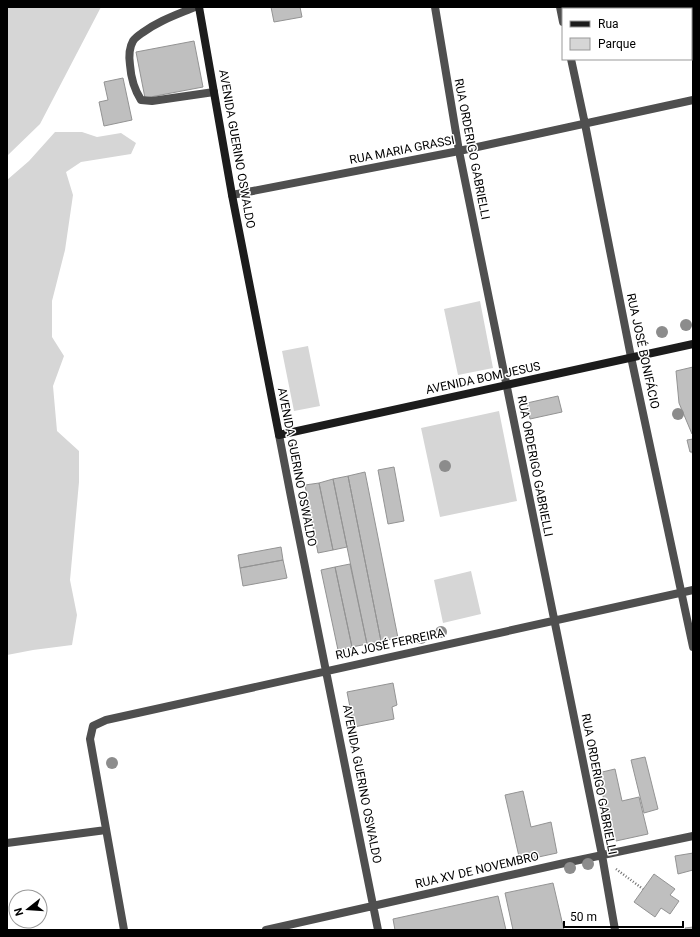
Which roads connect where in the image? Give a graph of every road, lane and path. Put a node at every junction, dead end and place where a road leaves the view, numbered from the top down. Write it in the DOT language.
graph roads {
  1 [pos="194,7"];
  2 [pos="199,7"];
  3 [pos="434,7"];
  4 [pos="560,7"];
  5 [pos="562,17"];
  6 [pos="571,60"];
  7 [pos="214,92"];
  8 [pos="693,100"];
  9 [pos="585,124"];
  10 [pos="459,151"];
  11 [pos="232,195"];
  12 [pos="693,344"];
  13 [pos="631,358"];
  14 [pos="506,386"];
  15 [pos="279,435"];
  16 [pos="693,590"];
  17 [pos="682,592"];
  18 [pos="554,620"];
  19 [pos="693,648"];
  20 [pos="326,670"];
  21 [pos="106,830"];
  22 [pos="693,836"];
  23 [pos="7,844"];
  24 [pos="602,855"];
  25 [pos="616,869"];
  26 [pos="643,889"];
  27 [pos="374,906"];
  28 [pos="124,930"];
  29 [pos="266,930"];
  30 [pos="378,930"];
  31 [pos="616,930"];
  1 -- 7 [label="street"];
  2 -- 7 [label="street, AVENIDA GUERINO OSWALDO"];
  3 -- 10 [label="street, RUA ORDERIGO GABRIELLI"];
  4 -- 5 [label="street"];
  6 -- 9 [label="street, RUA JOSÉ BONIFÁCIO"];
  7 -- 11 [label="street, AVENIDA GUERINO OSWALDO"];
  8 -- 9 [label="street, RUA MARIA GRASSI"];
  9 -- 10 [label="street, RUA MARIA GRASSI"];
  9 -- 13 [label="street, RUA JOSÉ BONIFÁCIO"];
  10 -- 11 [label="street, RUA MARIA GRASSI"];
  10 -- 14 [label="street, RUA ORDERIGO GABRIELLI"];
  11 -- 15 [label="street, AVENIDA GUERINO OSWALDO"];
  12 -- 13 [label="street, AVENIDA BOM JESUS"];
  13 -- 14 [label="street, AVENIDA BOM JESUS"];
  13 -- 17 [label="street, RUA JOSÉ BONIFÁCIO"];
  14 -- 15 [label="street, AVENIDA BOM JESUS"];
  14 -- 18 [label="street, RUA ORDERIGO GABRIELLI"];
  15 -- 20 [label="street, AVENIDA GUERINO OSWALDO"];
  16 -- 17 [label="street, RUA JOSÉ FERREIRA"];
  17 -- 18 [label="street, RUA JOSÉ FERREIRA"];
  17 -- 19 [label="street, RUA JOSÉ BONIFÁCIO"];
  18 -- 20 [label="street, RUA JOSÉ FERREIRA"];
  18 -- 24 [label="street, RUA ORDERIGO GABRIELLI"];
  20 -- 21 [label="street, RUA JOSÉ FERREIRA"];
  20 -- 27 [label="street, AVENIDA GUERINO OSWALDO"];
  21 -- 23 [label="street"];
  21 -- 28 [label="street"];
  22 -- 24 [label="street, RUA XV DE NOVEMBRO"];
  24 -- 27 [label="street, RUA XV DE NOVEMBRO"];
  24 -- 31 [label="street, RUA ORDERIGO GABRIELLI"];
  25 -- 26 [label="path"];
  27 -- 29 [label="street, RUA XV DE NOVEMBRO"];
  27 -- 30 [label="street, AVENIDA GUERINO OSWALDO"];
}
